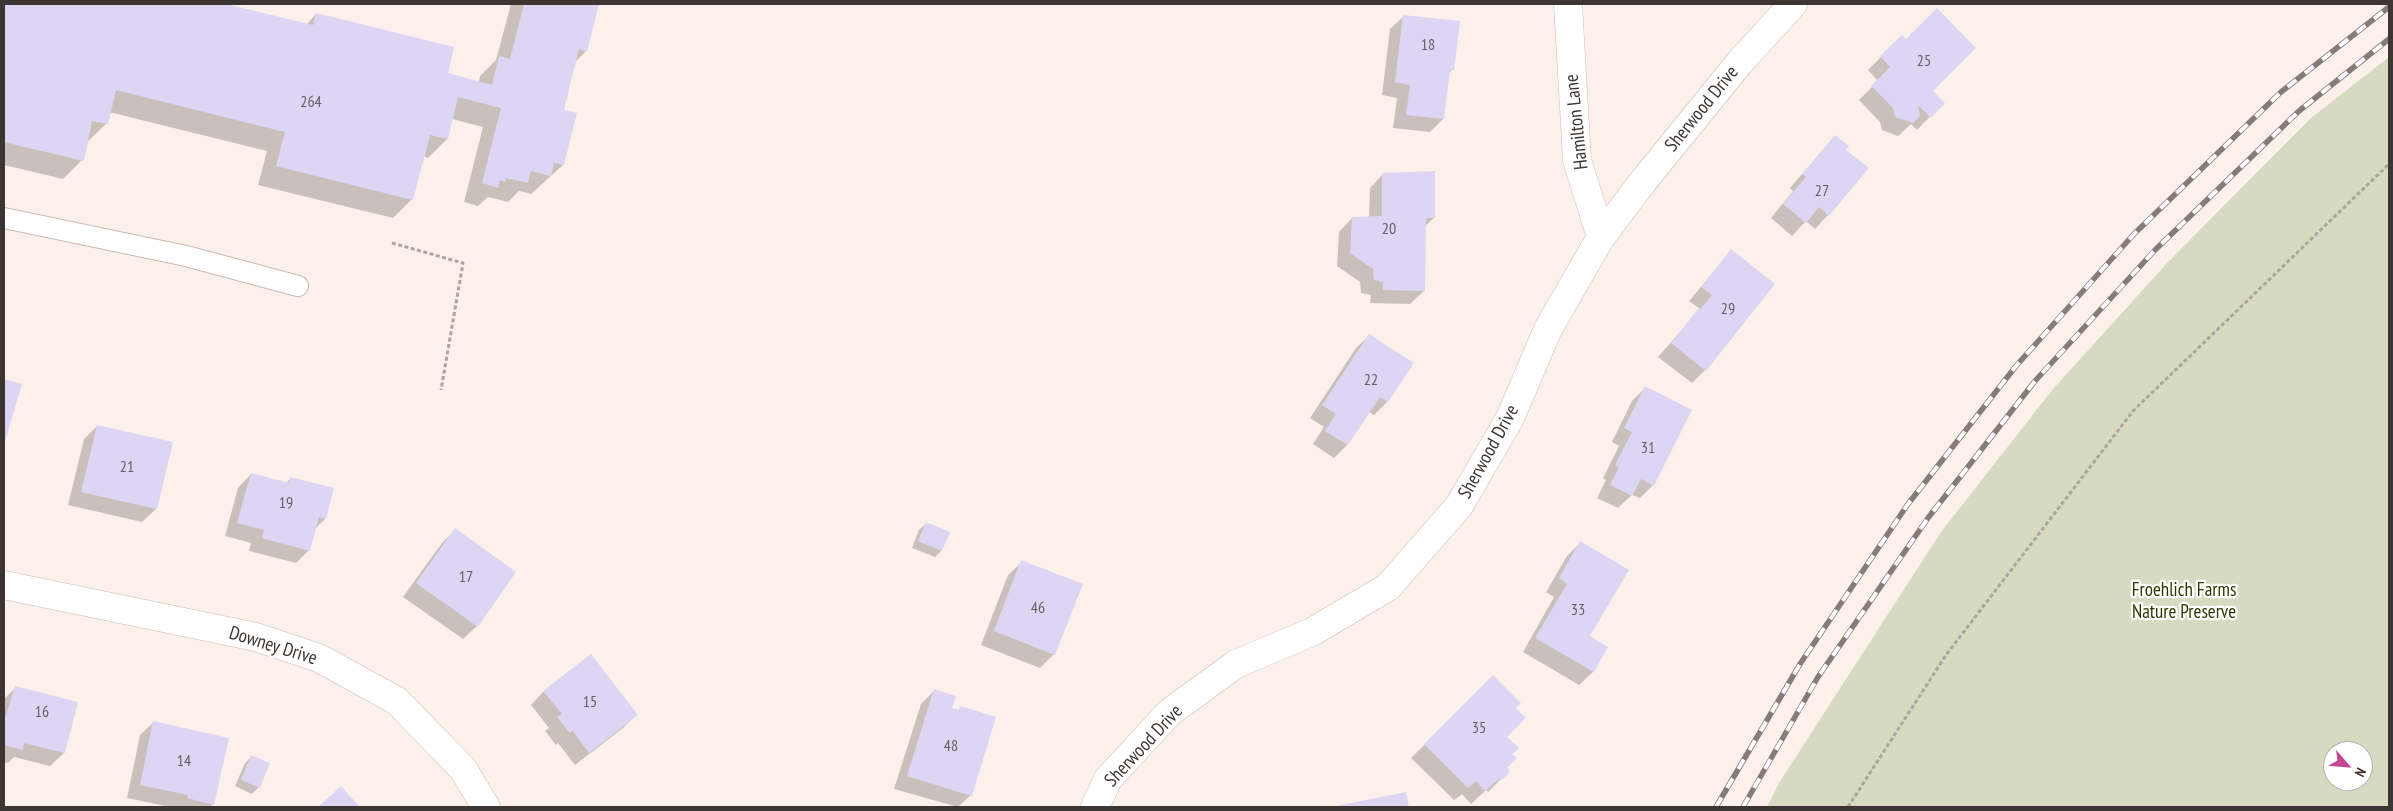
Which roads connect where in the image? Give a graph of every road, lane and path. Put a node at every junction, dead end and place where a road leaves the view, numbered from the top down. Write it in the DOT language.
graph roads {
  1 [pos="1568,4"];
  2 [pos="1793,4"];
  3 [pos="2389,164"];
  4 [pos="4,218"];
  5 [pos="1601,237"];
  6 [pos="392,243"];
  7 [pos="298,286"];
  8 [pos="440,390"];
  9 [pos="4,585"];
  10 [pos="486,807"];
  11 [pos="1094,807"];
  12 [pos="1848,807"];
  1 -- 5 [label="street, Hamilton Lane"];
  2 -- 5 [label="street, Sherwood Drive"];
  3 -- 12 [label="path"];
  4 -- 7 [label="lane"];
  5 -- 11 [label="street, Sherwood Drive"];
  6 -- 8 [label="path"];
  9 -- 10 [label="street, Downey Drive"];
}
